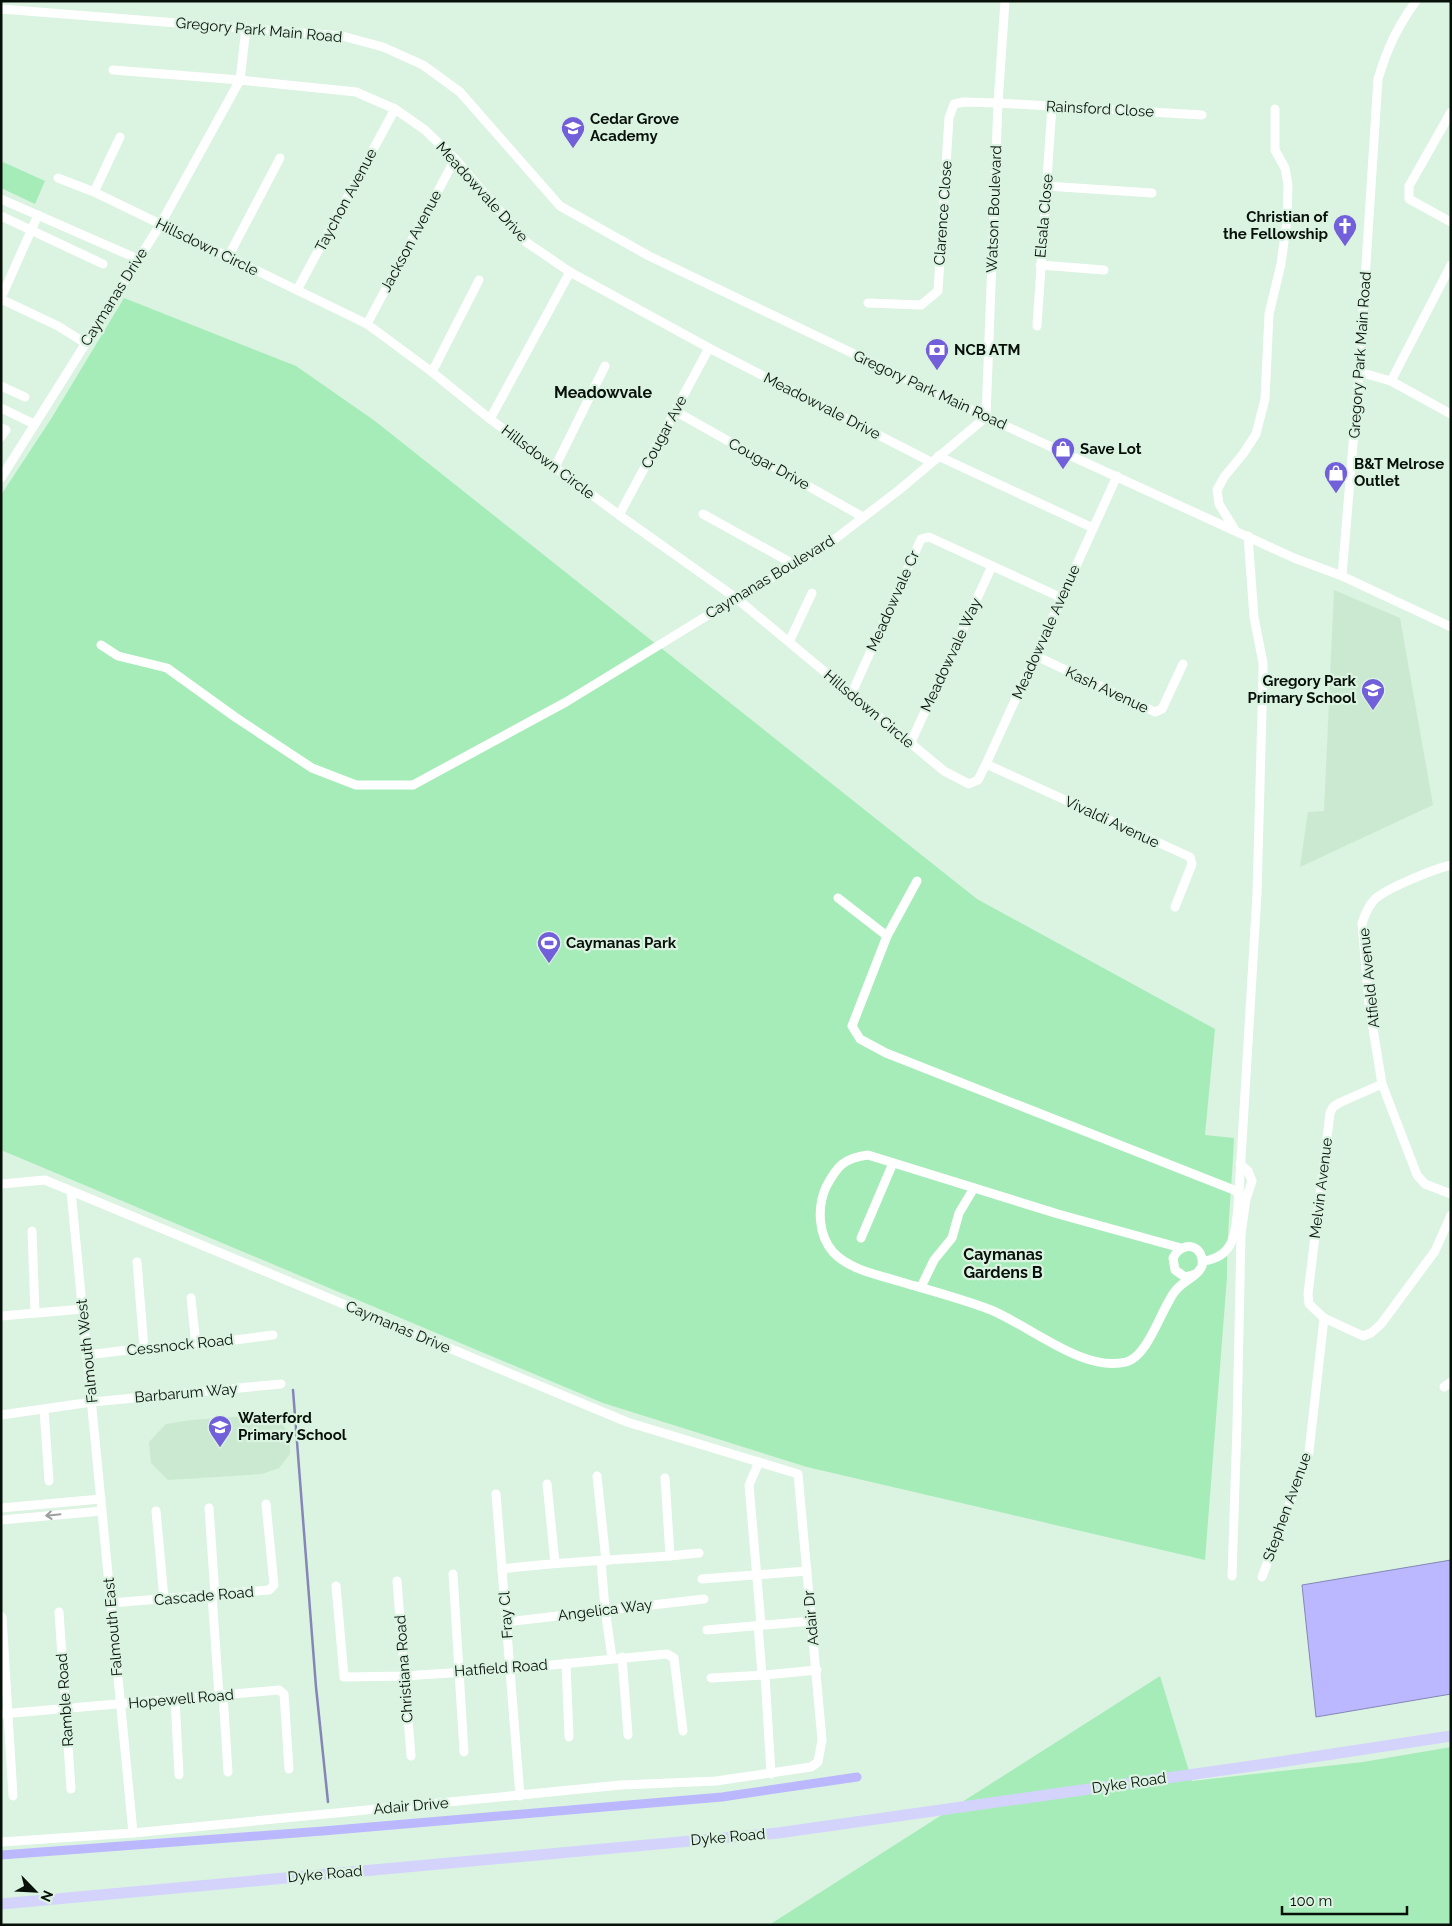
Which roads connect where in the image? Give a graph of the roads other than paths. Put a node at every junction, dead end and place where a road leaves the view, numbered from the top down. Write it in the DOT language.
graph roads {
  1 [pos="1005,1"];
  2 [pos="1416,1"];
  3 [pos="1,9"];
  4 [pos="246,28"];
  5 [pos="113,70"];
  6 [pos="240,80"];
  7 [pos="998,103"];
  8 [pos="1052,106"];
  9 [pos="1276,108"];
  10 [pos="394,109"];
  11 [pos="1202,115"];
  12 [pos="1450,116"];
  13 [pos="120,137"];
  14 [pos="280,158"];
  15 [pos="456,159"];
  16 [pos="58,178"];
  17 [pos="1046,186"];
  18 [pos="94,192"];
  19 [pos="1152,193"];
  20 [pos="1,199"];
  21 [pos="38,215"];
  22 [pos="1,216"];
  23 [pos="1451,222"];
  24 [pos="160,224"];
  25 [pos="32,231"];
  26 [pos="228,258"];
  27 [pos="138,259"];
  28 [pos="103,264"];
  29 [pos="1040,265"];
  30 [pos="1451,265"];
  31 [pos="1104,270"];
  32 [pos="570,272"];
  33 [pos="479,280"];
  34 [pos="297,290"];
  35 [pos="1,299"];
  36 [pos="868,303"];
  37 [pos="367,324"];
  38 [pos="1037,326"];
  39 [pos="85,343"];
  40 [pos="709,348"];
  41 [pos="605,366"];
  42 [pos="432,372"];
  43 [pos="1359,372"];
  44 [pos="1391,381"];
  45 [pos="1,386"];
  46 [pos="25,397"];
  47 [pos="1,408"];
  48 [pos="675,412"];
  49 [pos="1451,414"];
  50 [pos="986,417"];
  51 [pos="490,419"];
  52 [pos="34,424"];
  53 [pos="935,459"];
  54 [pos="555,467"];
  55 [pos="1117,476"];
  56 [pos="1,478"];
  57 [pos="703,514"];
  58 [pos="619,515"];
  59 [pos="863,516"];
  60 [pos="1093,528"];
  61 [pos="1236,530"];
  62 [pos="1248,536"];
  63 [pos="795,565"];
  64 [pos="992,566"];
  65 [pos="1342,576"];
  66 [pos="812,593"];
  67 [pos="736,598"];
  68 [pos="1062,598"];
  69 [pos="1451,628"];
  70 [pos="789,642"];
  71 [pos="101,645"];
  72 [pos="1036,656"];
  73 [pos="1183,664"];
  74 [pos="851,695"];
  75 [pos="910,744"];
  76 [pos="986,764"];
  77 [pos="969,784"];
  78 [pos="1451,865"];
  79 [pos="917,881"];
  80 [pos="838,898"];
  81 [pos="1175,907"];
  82 [pos="886,936"];
  83 [pos="1382,1084"];
  84 [pos="893,1163"];
  85 [pos="1240,1164"];
  86 [pos="1,1184"];
  87 [pos="974,1188"];
  88 [pos="71,1191"];
  89 [pos="1239,1192"];
  90 [pos="1451,1194"];
  91 [pos="1451,1215"];
  92 [pos="32,1231"];
  93 [pos="861,1238"];
  94 [pos="1181,1248"];
  95 [pos="1203,1261"];
  96 [pos="137,1262"];
  97 [pos="1196,1274"];
  98 [pos="921,1288"];
  99 [pos="191,1298"];
  100 [pos="82,1309"];
  101 [pos="36,1313"];
  102 [pos="1,1316"];
  103 [pos="1324,1318"];
  104 [pos="273,1334"];
  105 [pos="196,1345"];
  106 [pos="144,1348"];
  107 [pos="87,1355"];
  108 [pos="281,1384"];
  109 [pos="92,1402"];
  110 [pos="44,1410"];
  111 [pos="1,1415"];
  112 [pos="759,1462"];
  113 [pos="798,1474"];
  114 [pos="597,1476"];
  115 [pos="665,1478"];
  116 [pos="49,1481"];
  117 [pos="547,1484"];
  118 [pos="496,1494"];
  119 [pos="101,1499"];
  120 [pos="266,1504"];
  121 [pos="1,1508"];
  122 [pos="209,1508"];
  123 [pos="102,1511"];
  124 [pos="156,1511"];
  125 [pos="1,1520"];
  126 [pos="699,1553"];
  127 [pos="670,1556"];
  128 [pos="604,1561"];
  129 [pos="555,1563"];
  130 [pos="502,1569"];
  131 [pos="807,1571"];
  132 [pos="453,1574"];
  133 [pos="756,1575"];
  134 [pos="1232,1576"];
  135 [pos="1262,1577"];
  136 [pos="702,1579"];
  137 [pos="397,1581"];
  138 [pos="336,1586"];
  139 [pos="213,1595"];
  140 [pos="164,1599"];
  141 [pos="704,1599"];
  142 [pos="111,1603"];
  143 [pos="605,1609"];
  144 [pos="59,1612"];
  145 [pos="2,1617"];
  146 [pos="811,1621"];
  147 [pos="506,1622"];
  148 [pos="759,1625"];
  149 [pos="707,1630"];
  150 [pos="612,1658"];
  151 [pos="622,1658"];
  152 [pos="566,1663"];
  153 [pos="510,1669"];
  154 [pos="816,1670"];
  155 [pos="459,1671"];
  156 [pos="764,1675"];
  157 [pos="404,1676"];
  158 [pos="710,1678"];
  159 [pos="221,1695"];
  160 [pos="175,1699"];
  161 [pos="120,1705"];
  162 [pos="65,1708"];
  163 [pos="5,1713"];
  164 [pos="683,1731"];
  165 [pos="628,1735"];
  166 [pos="1451,1736"];
  167 [pos="570,1737"];
  168 [pos="464,1752"];
  169 [pos="411,1756"];
  170 [pos="818,1762"];
  171 [pos="289,1769"];
  172 [pos="228,1772"];
  173 [pos="771,1774"];
  174 [pos="179,1775"];
  175 [pos="72,1789"];
  176 [pos="13,1796"];
  177 [pos="520,1796"];
  178 [pos="132,1833"];
  179 [pos="1,1842"];
  180 [pos="1,1904"];
  1 -- 7 [label="street, Watson Boulevard"];
  2 -- 43 [label="street, Gregory Park Main Road"];
  3 -- 4 [label="street, Gregory Park Main Road"];
  4 -- 6 [label="street, Caymanas Drive"];
  4 -- 50 [label="street, Gregory Park Main Road"];
  5 -- 6 [label="street, Meadowvale Drive"];
  6 -- 10 [label="street, Meadowvale Drive"];
  6 -- 24 [label="street, Caymanas Drive"];
  7 -- 8 [label="street, Rainsford Close"];
  7 -- 36 [label="street, Clarence Close"];
  7 -- 50 [label="street, Watson Boulevard"];
  8 -- 11 [label="street, Rainsford Close"];
  8 -- 17 [label="street, Elsala Close"];
  9 -- 61 [label="street"];
  10 -- 15 [label="street, Meadowvale Drive"];
  10 -- 34 [label="street, Taychon Avenue"];
  12 -- 23 [label="street"];
  13 -- 18 [label="street"];
  14 -- 26 [label="street"];
  15 -- 32 [label="street, Meadowvale Drive"];
  15 -- 37 [label="street, Jackson Avenue"];
  16 -- 18 [label="street, Hillsdown Circle"];
  17 -- 19 [label="street"];
  17 -- 29 [label="street, Elsala Close"];
  18 -- 24 [label="street, Hillsdown Circle"];
  20 -- 21 [label="street"];
  21 -- 25 [label="street"];
  21 -- 27 [label="street"];
  22 -- 25 [label="street"];
  24 -- 26 [label="street, Hillsdown Circle"];
  24 -- 27 [label="street, Caymanas Drive"];
  25 -- 28 [label="street"];
  25 -- 35 [label="street"];
  26 -- 34 [label="street, Hillsdown Circle"];
  27 -- 39 [label="street, Caymanas Drive"];
  29 -- 31 [label="street"];
  29 -- 38 [label="street, Elsala Close"];
  30 -- 44 [label="street"];
  32 -- 40 [label="street, Meadowvale Drive"];
  32 -- 51 [label="street"];
  33 -- 42 [label="street"];
  34 -- 37 [label="street, Hillsdown Circle"];
  35 -- 39 [label="street"];
  37 -- 42 [label="street, Hillsdown Circle"];
  39 -- 52 [label="street, Caymanas Drive"];
  40 -- 48 [label="street, Cougar Ave"];
  40 -- 53 [label="street, Meadowvale Drive"];
  41 -- 54 [label="street"];
  42 -- 51 [label="street, Hillsdown Circle"];
  43 -- 44 [label="street"];
  43 -- 65 [label="street, Gregory Park Main Road"];
  44 -- 49 [label="street"];
  45 -- 46 [label="street"];
  47 -- 52 [label="street"];
  48 -- 58 [label="street, Cougar Ave"];
  48 -- 59 [label="street, Cougar Drive"];
  50 -- 53 [label="street, Caymanas Boulevard"];
  50 -- 55 [label="street, Gregory Park Main Road"];
  51 -- 54 [label="street, Hillsdown Circle"];
  52 -- 56 [label="street, Caymanas Drive"];
  53 -- 59 [label="street, Caymanas Boulevard"];
  53 -- 60 [label="street, Meadowvale Drive"];
  54 -- 58 [label="street, Hillsdown Circle"];
  55 -- 60 [label="street, Meadowvale Avenue"];
  55 -- 61 [label="street, Gregory Park Main Road"];
  57 -- 63 [label="street"];
  58 -- 67 [label="street, Hillsdown Circle"];
  59 -- 63 [label="street, Caymanas Boulevard"];
  60 -- 68 [label="street, Meadowvale Avenue"];
  61 -- 62 [label="street, Gregory Park Main Road"];
  62 -- 65 [label="street, Gregory Park Main Road"];
  62 -- 85 [label="street"];
  63 -- 67 [label="street, Caymanas Boulevard"];
  64 -- 68 [label="street, Meadowvale Cr"];
  64 -- 74 [label="street, Meadowvale Cr"];
  64 -- 75 [label="street, Meadowvale Way"];
  65 -- 69 [label="street"];
  66 -- 70 [label="street"];
  67 -- 70 [label="street, Hillsdown Circle"];
  67 -- 71 [label="street, Caymanas Boulevard"];
  68 -- 72 [label="street, Meadowvale Avenue"];
  70 -- 74 [label="street, Hillsdown Circle"];
  72 -- 73 [label="street, Kash Avenue"];
  72 -- 76 [label="street, Meadowvale Avenue"];
  74 -- 75 [label="street, Hillsdown Circle"];
  75 -- 77 [label="street, Hillsdown Circle"];
  76 -- 77 [label="street, Meadowvale Avenue"];
  76 -- 81 [label="street, Vivaldi Avenue"];
  78 -- 83 [label="street, Atfield Avenue"];
  79 -- 82 [label="street"];
  80 -- 82 [label="street"];
  82 -- 89 [label="street"];
  83 -- 90 [label="street, Atfield Avenue"];
  83 -- 103 [label="street, Melvin Avenue"];
  84 -- 87 [label="street"];
  84 -- 93 [label="street"];
  84 -- 98 [label="street"];
  85 -- 89 [label="street"];
  85 -- 134 [label="street"];
  86 -- 88 [label="street, Caymanas Drive"];
  87 -- 94 [label="street"];
  87 -- 98 [label="street"];
  88 -- 100 [label="street, Falmouth West"];
  88 -- 112 [label="street, Caymanas Drive"];
  89 -- 95 [label="street"];
  91 -- 103 [label="street"];
  92 -- 101 [label="street"];
  94 -- 95 [label="street"];
  94 -- 97 [label="street"];
  95 -- 97 [label="street"];
  96 -- 106 [label="street"];
  97 -- 98 [label="street"];
  99 -- 105 [label="street"];
  100 -- 101 [label="street"];
  100 -- 107 [label="street, Falmouth West"];
  101 -- 102 [label="street"];
  103 -- 135 [label="street, Stephen Avenue"];
  104 -- 105 [label="street, Cessnock Road"];
  105 -- 106 [label="street, Cessnock Road"];
  106 -- 107 [label="street, Cessnock Road"];
  107 -- 109 [label="street, Falmouth West"];
  108 -- 109 [label="street, Barbarum Way"];
  109 -- 110 [label="street, Barbarum Way"];
  109 -- 119 [label="street, Falmouth West"];
  110 -- 111 [label="street, Barbarum Way"];
  110 -- 116 [label="street"];
  112 -- 113 [label="street, Caymanas Drive"];
  112 -- 133 [label="street"];
  113 -- 131 [label="street, Adair Dr"];
  114 -- 128 [label="street"];
  115 -- 127 [label="street"];
  117 -- 129 [label="street"];
  118 -- 130 [label="street, Fray Cl"];
  119 -- 121 [label="street"];
  119 -- 123 [label="street, Falmouth West"];
  120 -- 139 [label="street, Cascade Road"];
  122 -- 139 [label="street"];
  123 -- 125 [label="street, one-way"];
  123 -- 142 [label="street, Falmouth East"];
  124 -- 140 [label="street"];
  126 -- 127 [label="street"];
  127 -- 128 [label="street"];
  128 -- 129 [label="street"];
  128 -- 143 [label="street"];
  129 -- 130 [label="street"];
  130 -- 147 [label="street, Fray Cl"];
  131 -- 133 [label="street"];
  131 -- 146 [label="street, Adair Dr"];
  132 -- 155 [label="street"];
  133 -- 136 [label="street"];
  133 -- 148 [label="street"];
  137 -- 157 [label="street, Christiana Road"];
  138 -- 157 [label="street, Hatfield Road"];
  139 -- 140 [label="street, Cascade Road"];
  139 -- 159 [label="street"];
  140 -- 142 [label="street, Cascade Road"];
  141 -- 143 [label="street, Angelica Way"];
  142 -- 161 [label="street, Falmouth East"];
  143 -- 147 [label="street, Angelica Way"];
  143 -- 150 [label="street"];
  144 -- 162 [label="street, Ramble Road"];
  145 -- 163 [label="street"];
  146 -- 148 [label="street"];
  146 -- 154 [label="street, Adair Dr"];
  147 -- 153 [label="street, Fray Cl"];
  148 -- 149 [label="street"];
  148 -- 156 [label="street"];
  150 -- 151 [label="street, Hatfield Road"];
  150 -- 152 [label="street, Hatfield Road"];
  151 -- 164 [label="street, Hatfield Road"];
  151 -- 165 [label="street"];
  152 -- 153 [label="street, Hatfield Road"];
  152 -- 167 [label="street"];
  153 -- 155 [label="street, Hatfield Road"];
  153 -- 177 [label="street, Fray Cl"];
  154 -- 156 [label="street"];
  154 -- 170 [label="street, Adair Dr"];
  155 -- 157 [label="street, Hatfield Road"];
  155 -- 168 [label="street"];
  156 -- 158 [label="street"];
  156 -- 173 [label="street"];
  157 -- 169 [label="street, Christiana Road"];
  159 -- 160 [label="street, Hopewell Road"];
  159 -- 171 [label="street, Hopewell Road"];
  159 -- 172 [label="street"];
  160 -- 161 [label="street, Hopewell Road"];
  160 -- 174 [label="street"];
  161 -- 162 [label="street, Hopewell Road"];
  161 -- 178 [label="street, Falmouth East"];
  162 -- 163 [label="street, Hopewell Road"];
  162 -- 175 [label="street, Ramble Road"];
  163 -- 176 [label="street"];
  166 -- 180 [label="main road, Dyke Road"];
  170 -- 173 [label="street, Adair Drive"];
  173 -- 177 [label="street, Adair Drive"];
  177 -- 178 [label="street, Adair Drive"];
  178 -- 179 [label="street, Adair Drive"];
}
